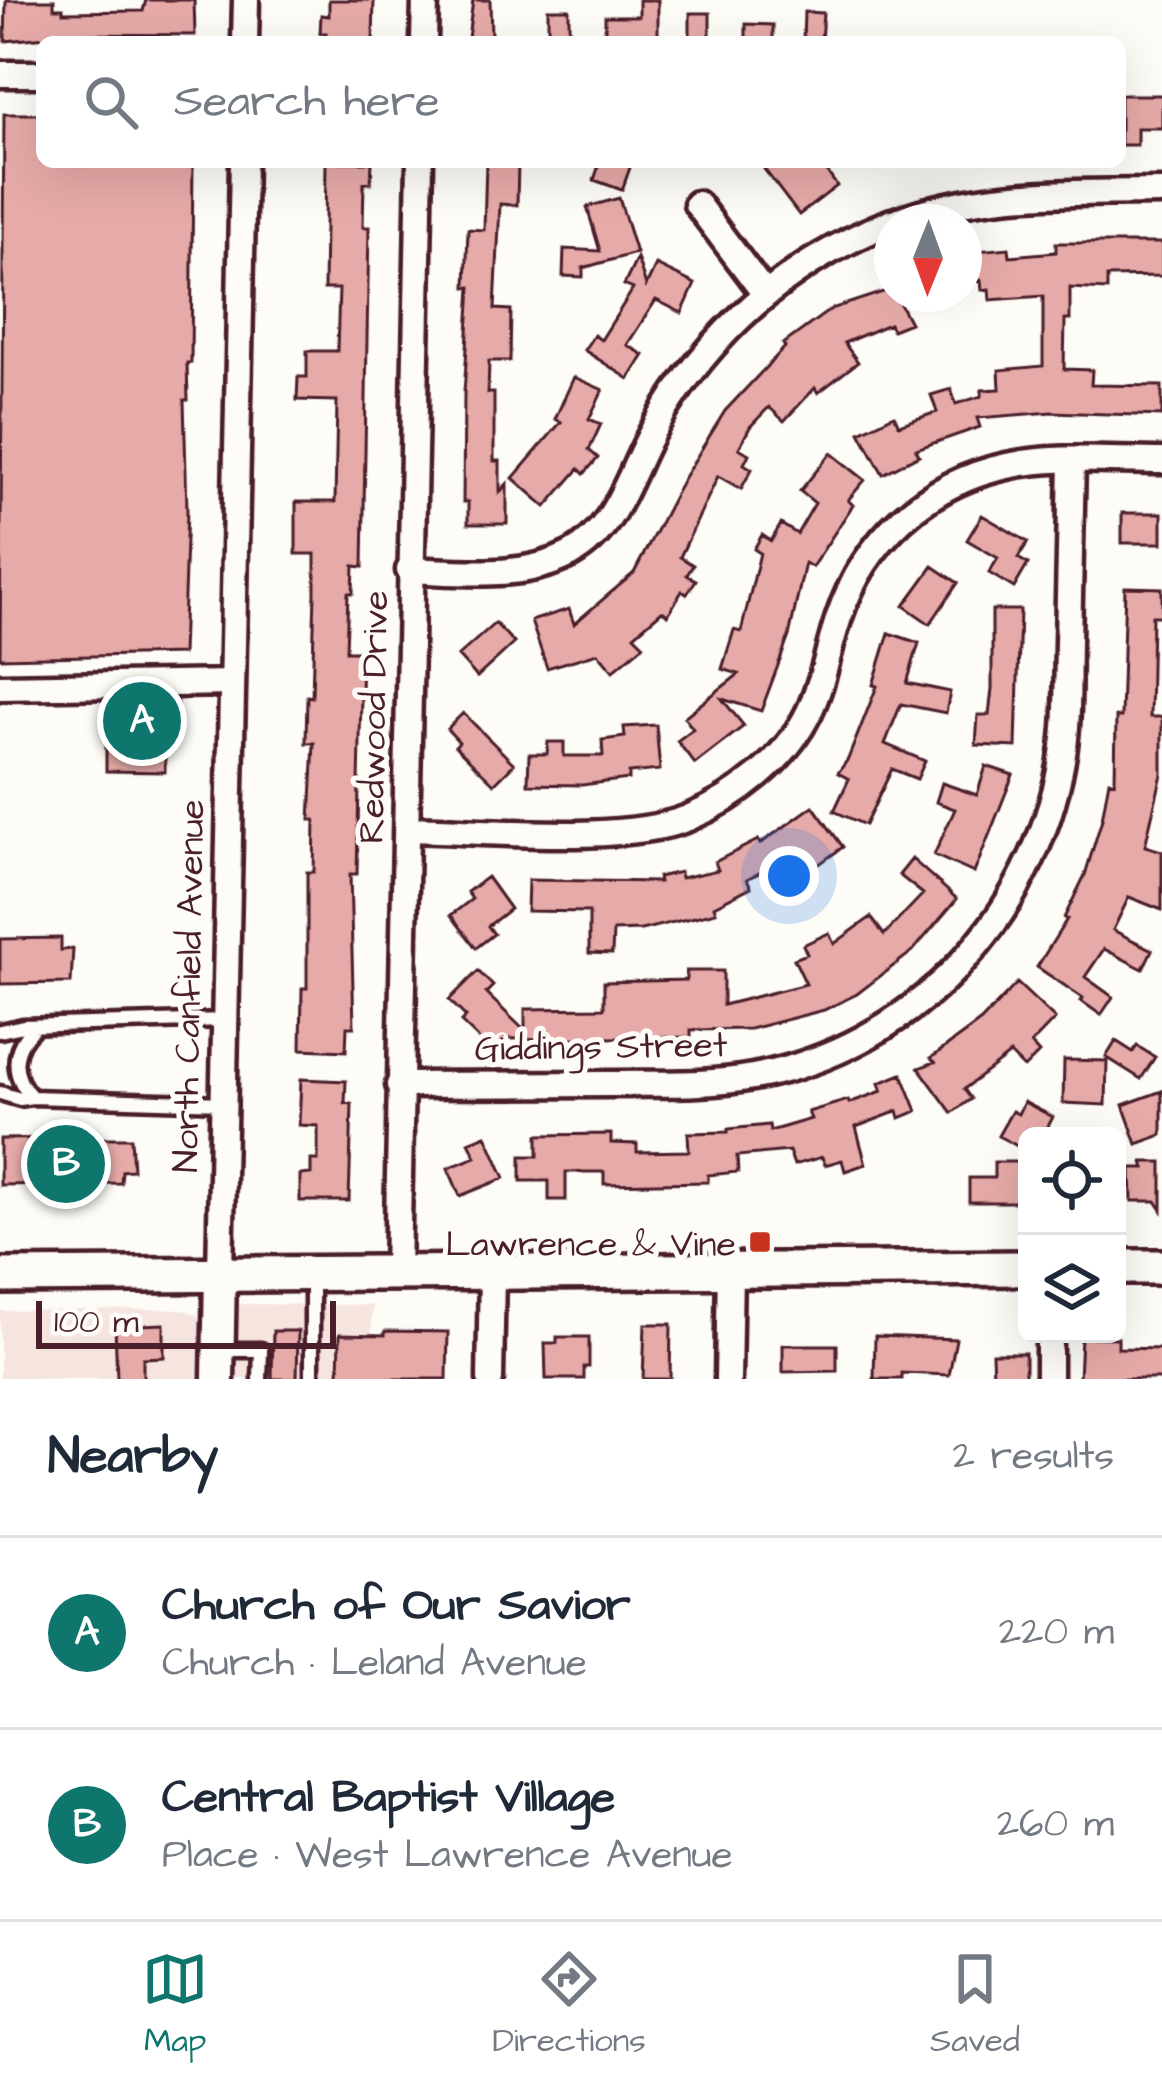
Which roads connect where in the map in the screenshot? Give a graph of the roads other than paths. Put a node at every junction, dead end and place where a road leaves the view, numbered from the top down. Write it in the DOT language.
graph roads {
  1 [pos="246,0"];
  2 [pos="425,0"];
  3 [pos="245,36"];
  4 [pos="424,36"];
  5 [pos="0,74"];
  6 [pos="36,74"];
  7 [pos="243,168"];
  8 [pos="421,168"];
  9 [pos="1162,192"];
  10 [pos="698,204"];
  11 [pos="950,204"];
  12 [pos="874,231"];
  13 [pos="764,294"];
  14 [pos="1072,460"];
  15 [pos="1162,461"];
  16 [pos="410,570"];
  17 [pos="232,683"];
  18 [pos="0,687"];
  19 [pos="407,829"];
  20 [pos="225,1020"];
  21 [pos="34,1028"];
  22 [pos="0,1031"];
  23 [pos="400,1085"];
  24 [pos="0,1093"];
  25 [pos="32,1097"];
  26 [pos="224,1103"];
  27 [pos="1162,1267"];
  28 [pos="1018,1268"];
  29 [pos="1126,1268"];
  30 [pos="730,1270"];
  31 [pos="492,1272"];
  32 [pos="220,1273"];
  33 [pos="312,1273"];
  34 [pos="397,1273"];
  35 [pos="0,1276"];
  36 [pos="1049,1343"];
  37 [pos="219,1365"];
  38 [pos="260,1379"];
  39 [pos="312,1379"];
  40 [pos="490,1379"];
  41 [pos="728,1379"];
  42 [pos="1049,1379"];
  1 -- 3 [label="street"];
  2 -- 4 [label="street"];
  5 -- 6 [label="street"];
  7 -- 17 [label="street, North Canfield Avenue"];
  8 -- 16 [label="street, Redwood Drive"];
  9 -- 11 [label="street"];
  10 -- 13 [label="street"];
  12 -- 13 [label="street"];
  13 -- 16 [label="street"];
  14 -- 15 [label="street"];
  14 -- 19 [label="street"];
  14 -- 23 [label="street, Giddings Street"];
  16 -- 19 [label="street, Redwood Drive"];
  17 -- 18 [label="street"];
  17 -- 20 [label="street, North Canfield Avenue"];
  19 -- 23 [label="street, Redwood Drive"];
  20 -- 21 [label="lane"];
  20 -- 26 [label="street, North Canfield Avenue"];
  21 -- 22 [label="lane"];
  21 -- 25 [label="lane"];
  23 -- 34 [label="street, Redwood Drive"];
  24 -- 25 [label="lane"];
  25 -- 26 [label="lane"];
  26 -- 32 [label="street, North Canfield Avenue"];
  27 -- 29 [label="main road"];
  28 -- 30 [label="main road"];
  30 -- 31 [label="main road"];
  30 -- 41 [label="street"];
  31 -- 34 [label="main road"];
  31 -- 40 [label="street"];
  32 -- 33 [label="main road"];
  32 -- 35 [label="main road"];
  32 -- 37 [label="street, North Canfield Avenue"];
  33 -- 34 [label="main road"];
  33 -- 39 [label="lane"];
  36 -- 42 [label="street"];
  37 -- 38 [label="lane"];
}
